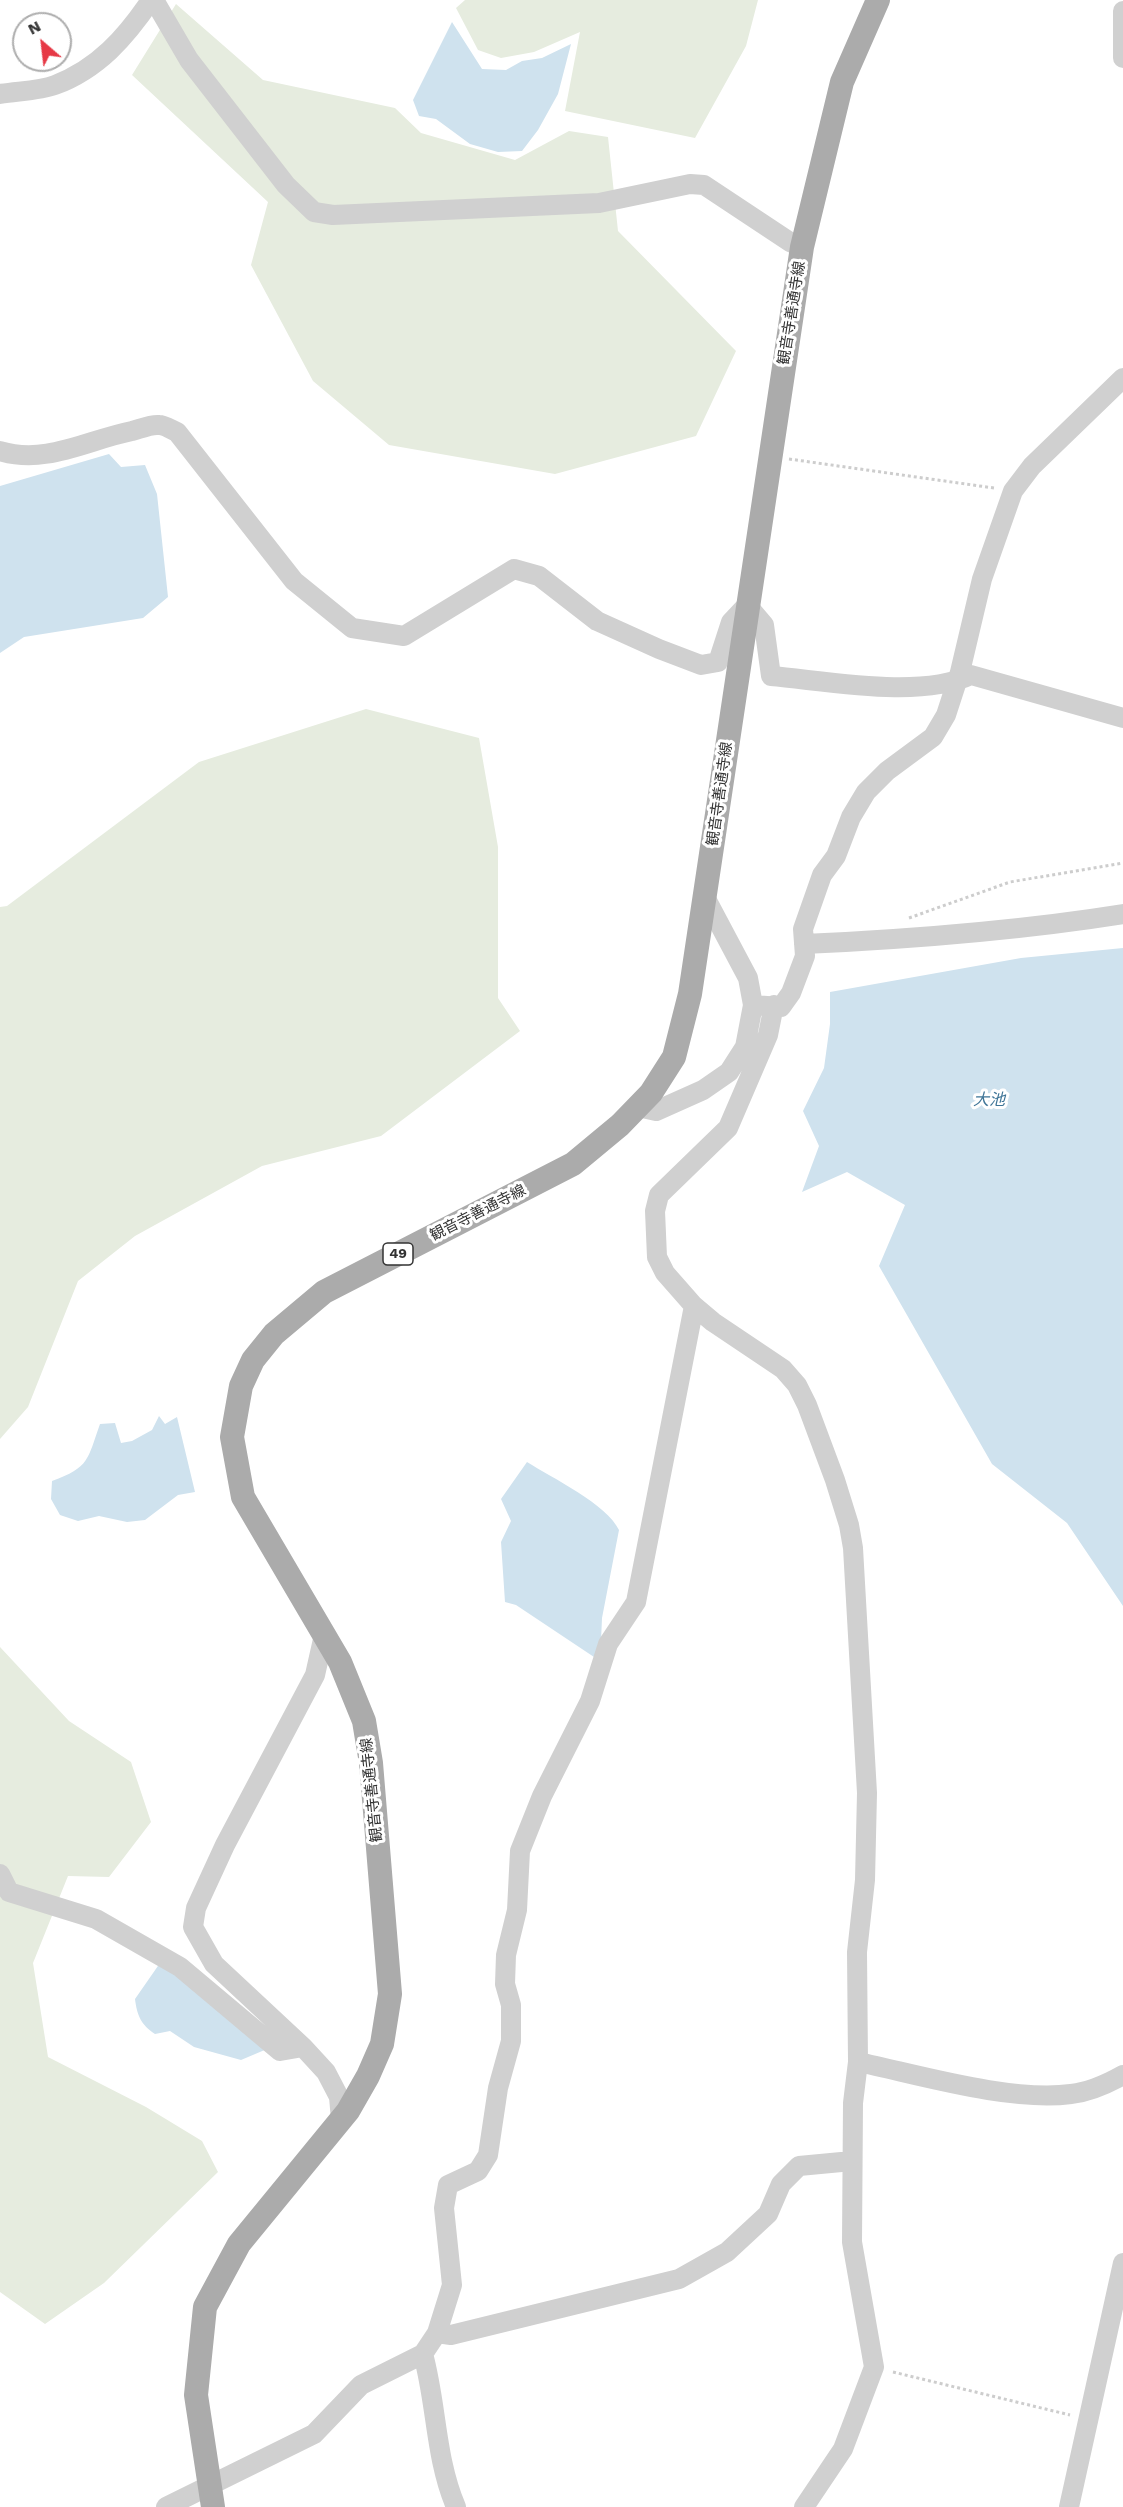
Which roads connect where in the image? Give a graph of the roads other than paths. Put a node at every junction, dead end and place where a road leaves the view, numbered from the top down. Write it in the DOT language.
graph roads {
  1 [pos="152,0"];
  2 [pos="878,0"];
  3 [pos="1123,11"];
  4 [pos="1123,58"];
  5 [pos="0,94"];
  6 [pos="802,247"];
  7 [pos="1123,378"];
  8 [pos="0,451"];
  9 [pos="747,605"];
  10 [pos="957,682"];
  11 [pos="1123,718"];
  12 [pos="705,897"];
  13 [pos="1123,914"];
  14 [pos="804,944"];
  15 [pos="753,1005"];
  16 [pos="774,1005"];
  17 [pos="638,1107"];
  18 [pos="694,1306"];
  19 [pos="324,1635"];
  20 [pos="0,1874"];
  21 [pos="303,2047"];
  22 [pos="858,2062"];
  23 [pos="1123,2075"];
  24 [pos="341,2120"];
  25 [pos="852,2161"];
  26 [pos="1123,2263"];
  27 [pos="437,2333"];
  28 [pos="423,2354"];
  29 [pos="211,2496"];
  30 [pos="166,2507"];
  31 [pos="456,2507"];
  32 [pos="804,2507"];
  33 [pos="1069,2507"];
  1 -- 5 [label="street"];
  1 -- 6 [label="street"];
  2 -- 6 [label="main road, 観音寺善通寺線 / 49"];
  3 -- 4 [label="street"];
  6 -- 9 [label="main road, 観音寺善通寺線 / 49"];
  7 -- 10 [label="street"];
  8 -- 9 [label="street"];
  9 -- 10 [label="street"];
  9 -- 12 [label="main road, 観音寺善通寺線 / 49"];
  10 -- 11 [label="street"];
  10 -- 14 [label="street"];
  12 -- 15 [label="street"];
  12 -- 17 [label="main road, 観音寺善通寺線 / 49"];
  13 -- 14 [label="street"];
  14 -- 16 [label="street"];
  15 -- 16 [label="street"];
  15 -- 17 [label="street"];
  16 -- 18 [label="street"];
  17 -- 19 [label="main road, 観音寺善通寺線 / 49"];
  18 -- 22 [label="street"];
  18 -- 27 [label="street"];
  19 -- 21 [label="street"];
  19 -- 24 [label="main road, 観音寺善通寺線 / 49"];
  20 -- 21 [label="street"];
  21 -- 24 [label="street"];
  22 -- 23 [label="street"];
  22 -- 25 [label="street"];
  24 -- 29 [label="main road, 観音寺善通寺線 / 49"];
  25 -- 27 [label="street"];
  25 -- 32 [label="street"];
  26 -- 33 [label="street"];
  27 -- 28 [label="street"];
  28 -- 29 [label="street"];
  28 -- 31 [label="street"];
  29 -- 30 [label="street"];
}
